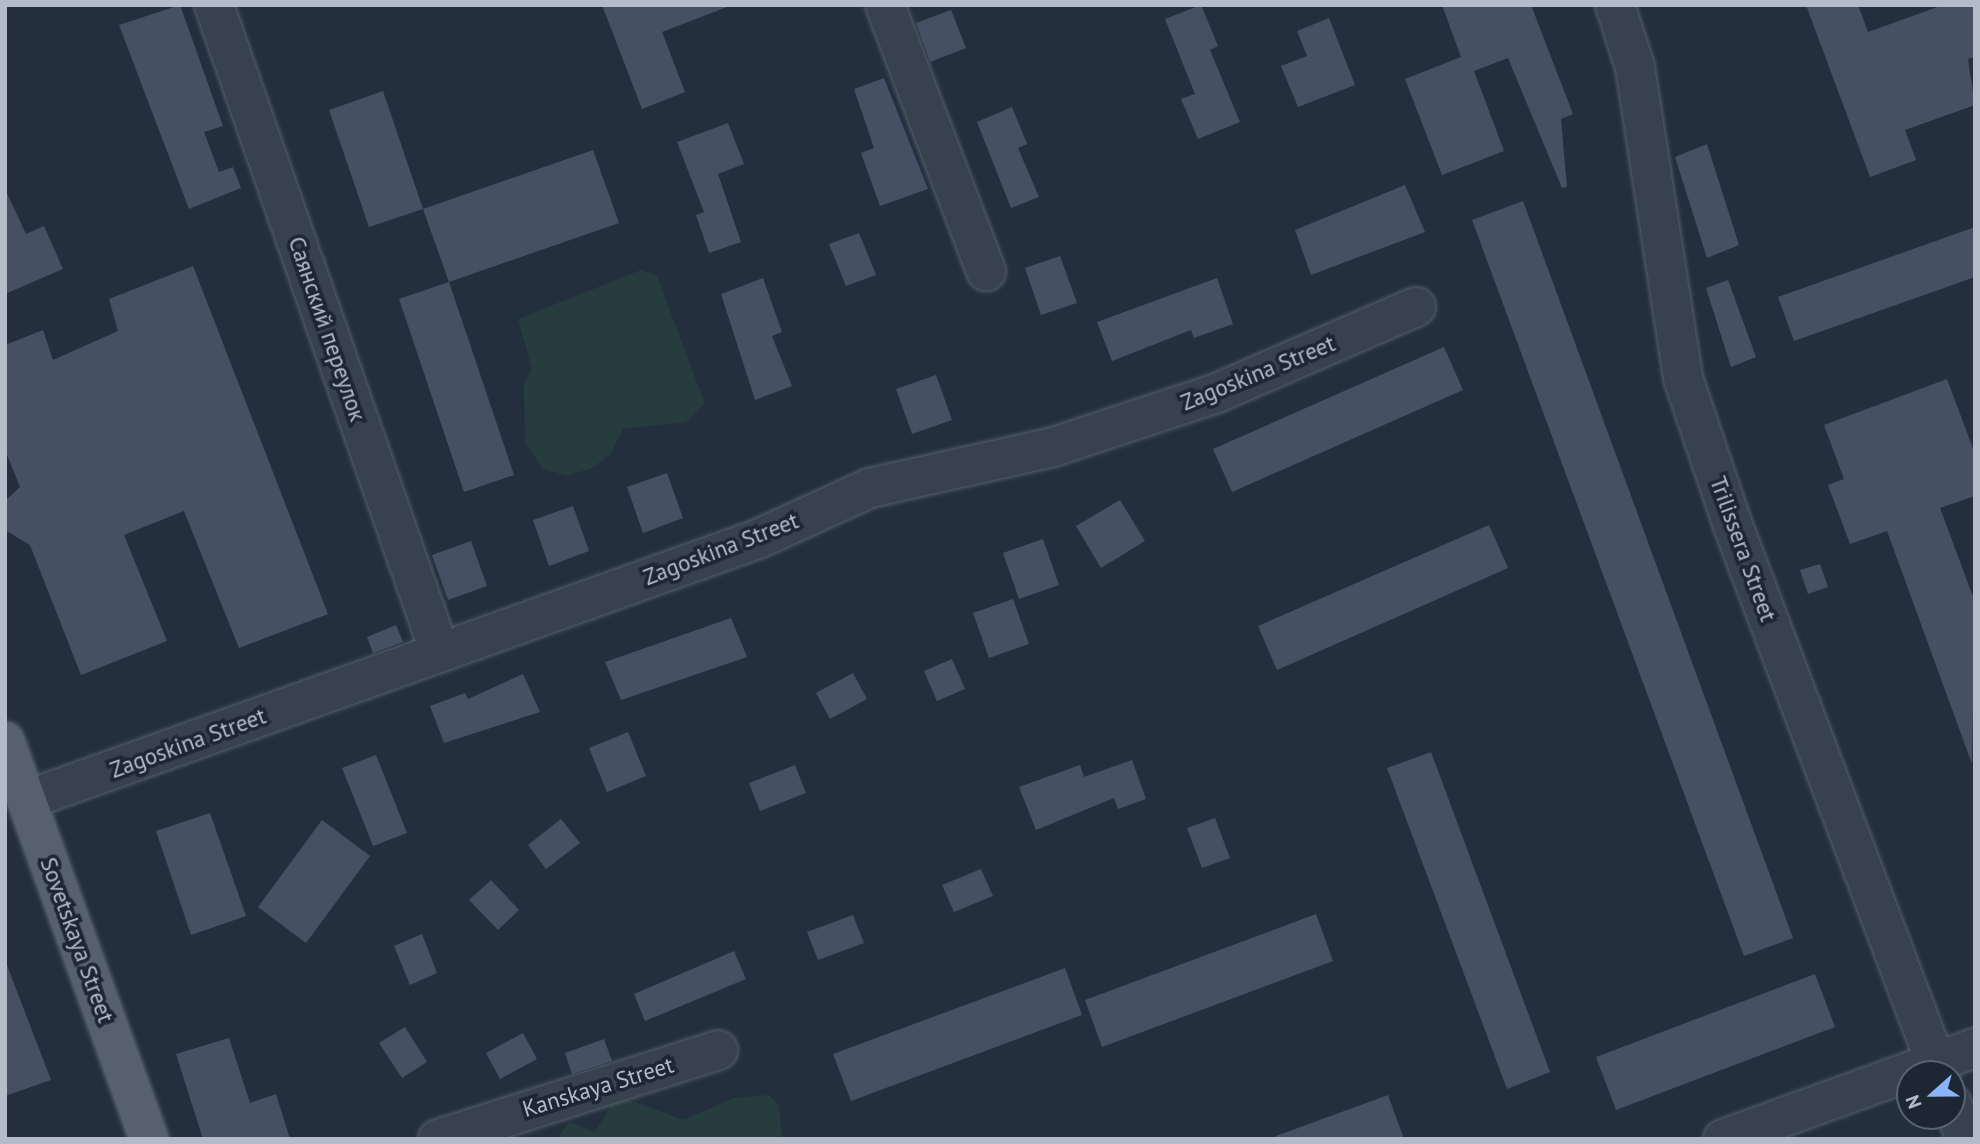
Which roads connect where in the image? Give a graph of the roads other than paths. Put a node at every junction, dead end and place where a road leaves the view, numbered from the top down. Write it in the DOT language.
graph roads {
  1 [pos="214,5"];
  2 [pos="885,5"];
  3 [pos="1615,5"];
  4 [pos="986,271"];
  5 [pos="1416,307"];
  6 [pos="440,653"];
  7 [pos="5,741"];
  8 [pos="27,800"];
  9 [pos="1975,1048"];
  10 [pos="718,1050"];
  11 [pos="1935,1060"];
  12 [pos="1953,1060"];
  13 [pos="1896,1082"];
  14 [pos="149,1139"];
  15 [pos="438,1139"];
  16 [pos="1723,1139"];
  1 -- 6 [label="street, Саянский переулок"];
  2 -- 4 [label="street"];
  3 -- 11 [label="street, Trilissera Street"];
  5 -- 6 [label="street, Zagoskina Street"];
  6 -- 8 [label="street, Zagoskina Street"];
  7 -- 8 [label="main road, Sovetskaya Street"];
  8 -- 14 [label="main road, Sovetskaya Street"];
  9 -- 12 [label="street"];
  10 -- 15 [label="street, Kanskaya Street"];
  13 -- 16 [label="street"];
}
